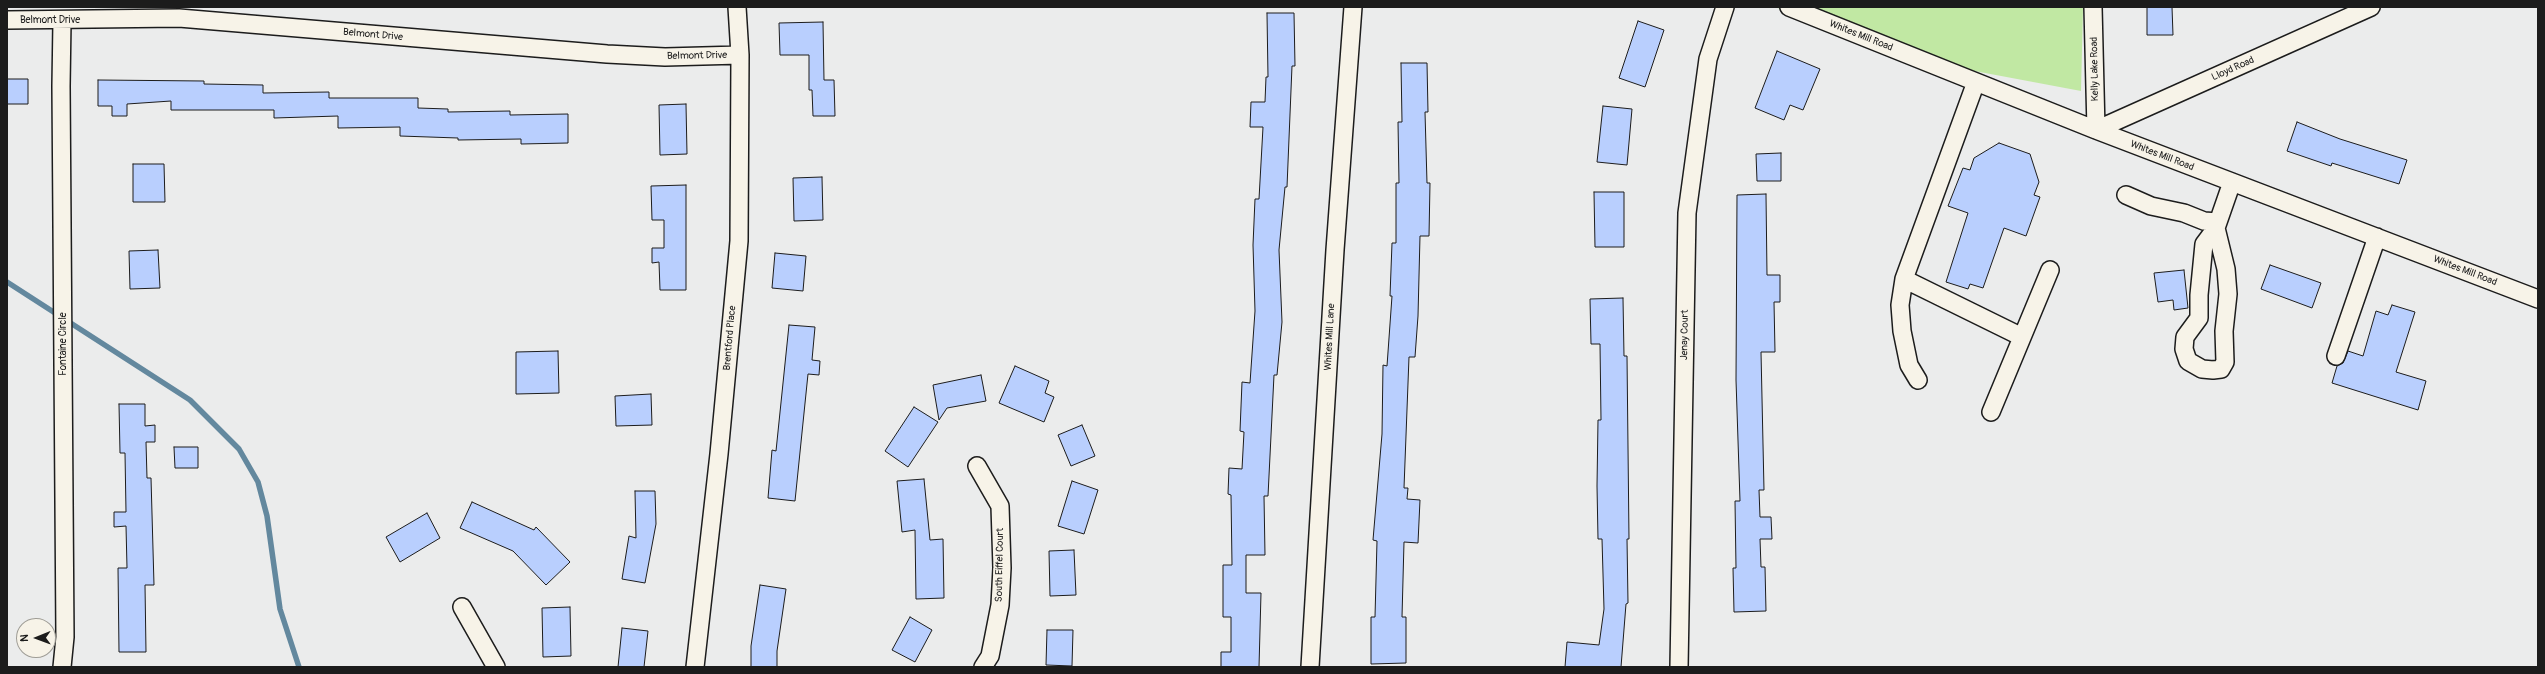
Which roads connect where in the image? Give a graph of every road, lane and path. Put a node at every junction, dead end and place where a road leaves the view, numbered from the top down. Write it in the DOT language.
graph roads {
  1 [pos="737,7"];
  2 [pos="1353,7"];
  3 [pos="1725,7"];
  4 [pos="1789,7"];
  5 [pos="2093,7"];
  6 [pos="2370,7"];
  7 [pos="7,20"];
  8 [pos="62,21"];
  9 [pos="740,55"];
  10 [pos="1976,82"];
  11 [pos="2096,130"];
  12 [pos="2232,182"];
  13 [pos="2126,195"];
  14 [pos="2218,230"];
  15 [pos="2377,238"];
  16 [pos="2050,270"];
  17 [pos="1904,279"];
  18 [pos="2538,299"];
  19 [pos="2022,337"];
  20 [pos="2336,356"];
  21 [pos="1918,380"];
  22 [pos="1991,412"];
  23 [pos="977,466"];
  24 [pos="462,607"];
  25 [pos="62,667"];
  26 [pos="496,667"];
  27 [pos="695,667"];
  28 [pos="982,667"];
  29 [pos="1310,667"];
  30 [pos="1679,667"];
  1 -- 9 [label="street, Brentford Place"];
  2 -- 29 [label="street, Whites Mill Lane"];
  3 -- 30 [label="street, Jenay Court"];
  4 -- 10 [label="street, Whites Mill Road"];
  5 -- 11 [label="street, Kelly Lake Road"];
  6 -- 11 [label="street, Lloyd Road"];
  7 -- 8 [label="street, Belmont Drive"];
  8 -- 9 [label="street, Belmont Drive"];
  8 -- 25 [label="street, Fontaine Circle"];
  9 -- 27 [label="street, Brentford Place"];
  10 -- 11 [label="street, Whites Mill Road"];
  10 -- 17 [label="street"];
  11 -- 12 [label="street, Whites Mill Road"];
  12 -- 14 [label="street"];
  12 -- 15 [label="street, Whites Mill Road"];
  13 -- 14 [label="street"];
  14 -- 14 [label="street"];
  15 -- 18 [label="street, Whites Mill Road"];
  15 -- 20 [label="street"];
  16 -- 19 [label="street"];
  17 -- 19 [label="street"];
  17 -- 21 [label="street"];
  19 -- 22 [label="street"];
  23 -- 28 [label="street, South Eiffel Court"];
  24 -- 26 [label="street"];
}
